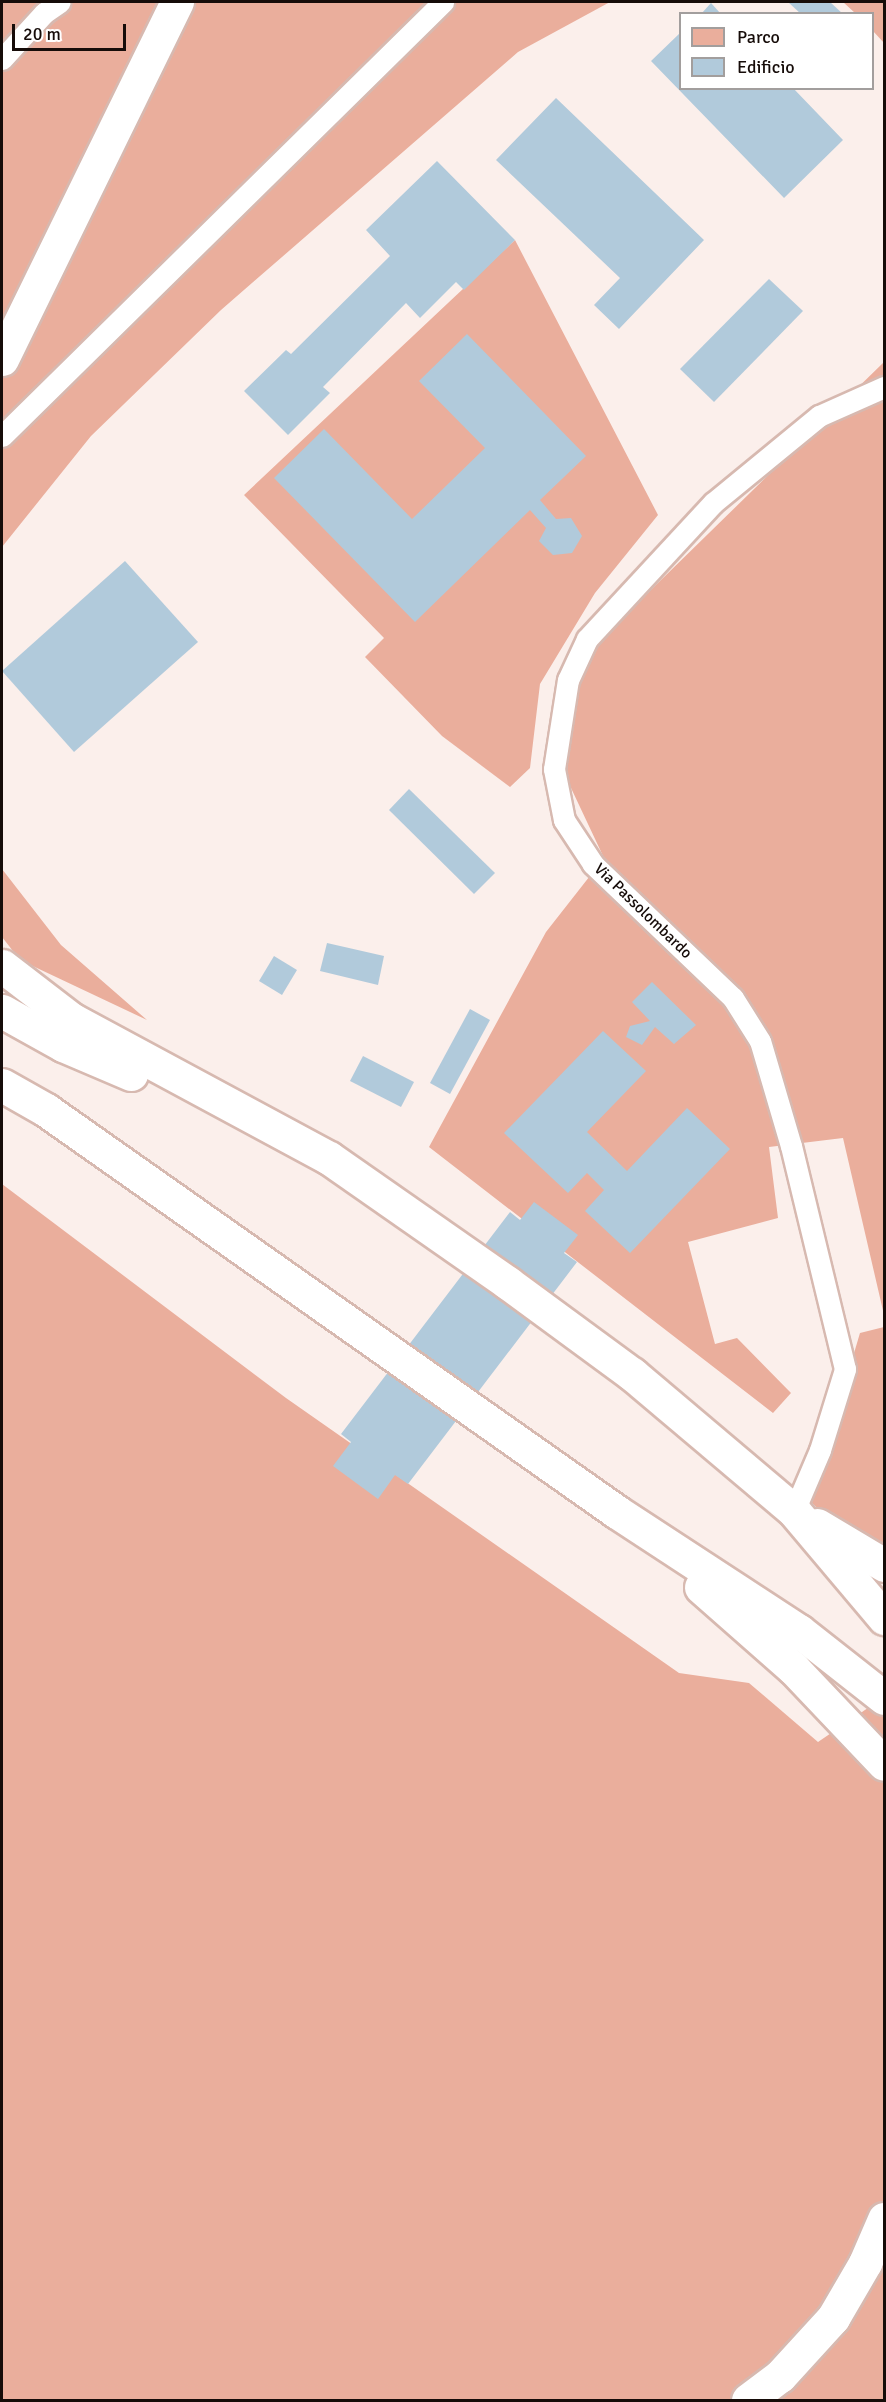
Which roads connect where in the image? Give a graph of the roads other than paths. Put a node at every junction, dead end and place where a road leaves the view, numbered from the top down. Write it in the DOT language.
graph roads {
  1 [pos="60,2"];
  2 [pos="177,2"];
  3 [pos="443,2"];
  4 [pos="2,59"];
  5 [pos="2,358"];
  6 [pos="885,387"];
  7 [pos="2,436"];
  8 [pos="2,966"];
  9 [pos="2,1011"];
  10 [pos="2,1077"];
  11 [pos="2,1085"];
  12 [pos="46,1110"];
  13 [pos="329,1158"];
  14 [pos="794,1511"];
  15 [pos="617,1512"];
  16 [pos="885,1565"];
  17 [pos="885,1618"];
  18 [pos="885,1698"];
  19 [pos="885,1764"];
  20 [pos="885,2219"];
  21 [pos="748,2400"];
  1 -- 4 [label="lane"];
  2 -- 5 [label="highway"];
  3 -- 7 [label="lane"];
  6 -- 14 [label="lane, Via Passolombardo"];
  8 -- 13 [label="highway"];
  9 -- 13 [label="highway"];
  10 -- 12 [label="highway"];
  11 -- 12 [label="highway"];
  12 -- 15 [label="highway"];
  13 -- 14 [label="highway"];
  14 -- 16 [label="highway"];
  14 -- 17 [label="highway"];
  15 -- 18 [label="highway"];
  15 -- 19 [label="highway"];
  20 -- 21 [label="highway"];
}
